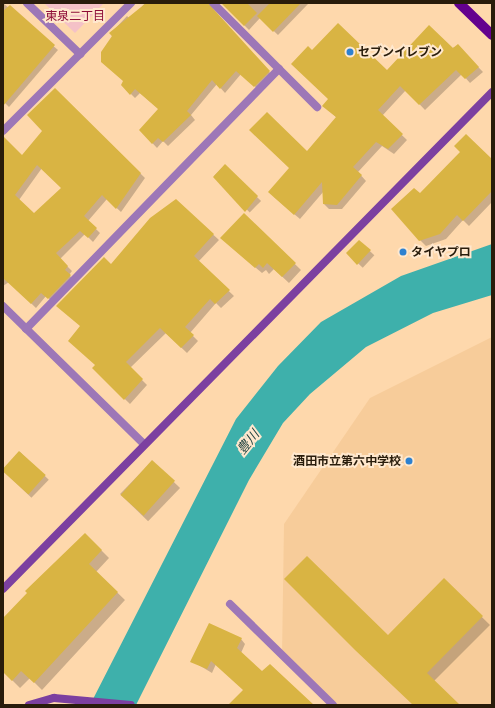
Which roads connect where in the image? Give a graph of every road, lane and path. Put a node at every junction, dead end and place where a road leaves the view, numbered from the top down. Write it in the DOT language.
graph roads {
  1 [pos="28,3"];
  2 [pos="131,3"];
  3 [pos="213,3"];
  4 [pos="459,3"];
  5 [pos="492,35"];
  6 [pos="80,54"];
  7 [pos="279,69"];
  8 [pos="492,92"];
  9 [pos="317,107"];
  10 [pos="3,131"];
  11 [pos="3,306"];
  12 [pos="26,329"];
  13 [pos="144,444"];
  14 [pos="3,589"];
  15 [pos="230,604"];
  16 [pos="29,705"];
  17 [pos="131,705"];
  18 [pos="333,705"];
  1 -- 6 [label="street"];
  2 -- 6 [label="street"];
  3 -- 7 [label="street"];
  4 -- 5 [label="main road"];
  6 -- 10 [label="street"];
  7 -- 9 [label="street"];
  7 -- 12 [label="street"];
  8 -- 13 [label="street"];
  11 -- 12 [label="street"];
  12 -- 13 [label="street"];
  13 -- 14 [label="street"];
  15 -- 18 [label="street"];
  16 -- 17 [label="street"];
}
